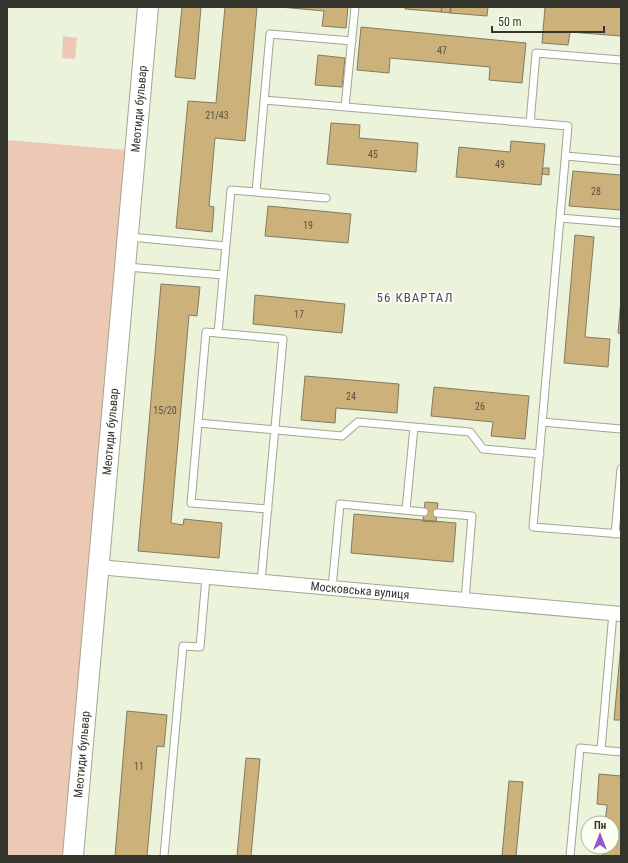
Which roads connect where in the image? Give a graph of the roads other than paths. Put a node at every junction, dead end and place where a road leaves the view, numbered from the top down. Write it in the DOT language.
graph roads {
  1 [pos="148,7"];
  2 [pos="355,7"];
  3 [pos="352,41"];
  4 [pos="621,60"];
  5 [pos="264,100"];
  6 [pos="346,107"];
  7 [pos="530,123"];
  8 [pos="566,156"];
  9 [pos="621,160"];
  10 [pos="256,192"];
  11 [pos="326,198"];
  12 [pos="560,218"];
  13 [pos="621,223"];
  14 [pos="127,237"];
  15 [pos="226,246"];
  16 [pos="125,267"];
  17 [pos="223,275"];
  18 [pos="218,334"];
  19 [pos="542,422"];
  20 [pos="198,423"];
  21 [pos="414,427"];
  22 [pos="621,429"];
  23 [pos="275,430"];
  24 [pos="540,454"];
  25 [pos="621,468"];
  26 [pos="268,509"];
  27 [pos="406,510"];
  28 [pos="424,512"];
  29 [pos="437,513"];
  30 [pos="618,534"];
  31 [pos="98,567"];
  32 [pos="206,577"];
  33 [pos="261,582"];
  34 [pos="332,588"];
  35 [pos="465,600"];
  36 [pos="617,613"];
  37 [pos="601,750"];
  38 [pos="621,752"];
  39 [pos="73,856"];
  40 [pos="164,856"];
  41 [pos="570,856"];
  1 -- 14 [label="street, Меотиди бульвар"];
  2 -- 3 [label="lane"];
  3 -- 5 [label="lane"];
  3 -- 6 [label="lane"];
  4 -- 7 [label="lane"];
  5 -- 6 [label="lane"];
  5 -- 10 [label="lane"];
  6 -- 7 [label="lane"];
  7 -- 8 [label="lane"];
  8 -- 9 [label="lane"];
  8 -- 12 [label="lane"];
  10 -- 11 [label="lane"];
  10 -- 15 [label="lane"];
  12 -- 13 [label="lane"];
  12 -- 19 [label="lane"];
  14 -- 15 [label="lane"];
  14 -- 16 [label="street, Меотиди бульвар"];
  15 -- 17 [label="lane"];
  16 -- 17 [label="lane"];
  16 -- 31 [label="street, Меотиди бульвар"];
  17 -- 18 [label="lane"];
  18 -- 20 [label="lane"];
  18 -- 23 [label="lane"];
  19 -- 22 [label="lane"];
  19 -- 24 [label="lane"];
  20 -- 23 [label="lane"];
  20 -- 26 [label="lane"];
  21 -- 23 [label="lane"];
  21 -- 24 [label="lane"];
  21 -- 27 [label="lane"];
  23 -- 26 [label="lane"];
  24 -- 30 [label="lane"];
  25 -- 30 [label="lane"];
  26 -- 33 [label="lane"];
  27 -- 28 [label="lane"];
  27 -- 34 [label="lane"];
  29 -- 35 [label="lane"];
  31 -- 32 [label="street, Московська вулиця"];
  31 -- 39 [label="street, Меотиди бульвар"];
  32 -- 33 [label="street, Московська вулиця"];
  32 -- 40 [label="lane"];
  33 -- 34 [label="street, Московська вулиця"];
  34 -- 35 [label="street, Московська вулиця"];
  35 -- 36 [label="street, Московська вулиця"];
  36 -- 37 [label="lane"];
  37 -- 38 [label="lane"];
  37 -- 41 [label="lane"];
}
